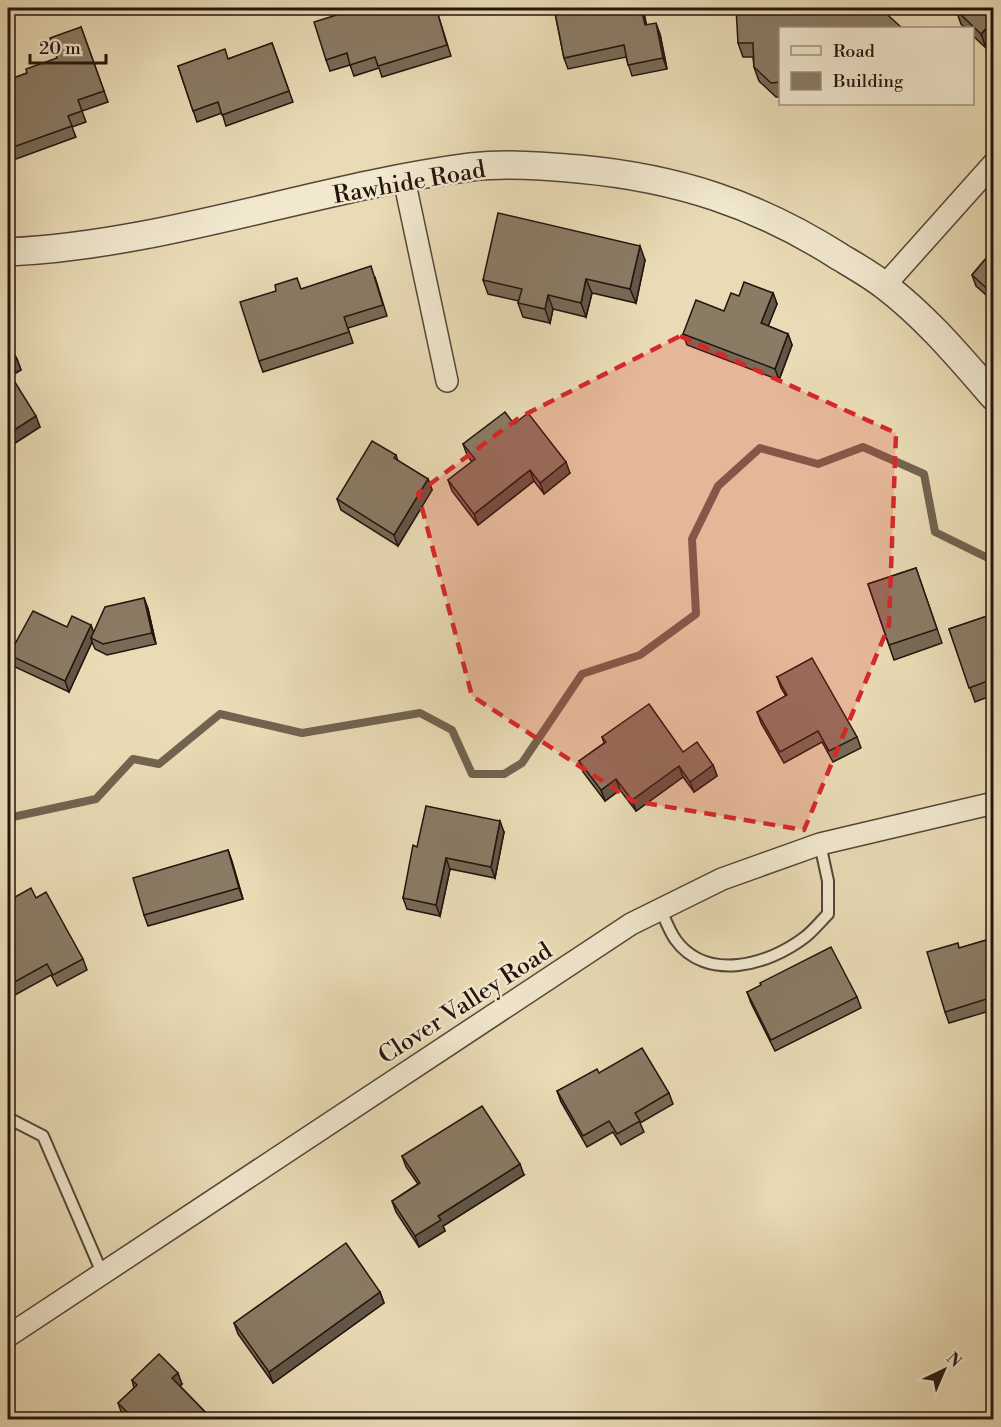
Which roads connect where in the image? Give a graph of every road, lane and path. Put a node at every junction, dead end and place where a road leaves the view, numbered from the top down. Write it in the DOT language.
graph roads {
  1 [pos="993,163"];
  2 [pos="404,178"];
  3 [pos="8,252"];
  4 [pos="885,285"];
  5 [pos="447,381"];
  6 [pos="993,397"];
  7 [pos="993,803"];
  8 [pos="820,844"];
  9 [pos="661,910"];
  10 [pos="8,1118"];
  11 [pos="104,1275"];
  12 [pos="8,1336"];
  1 -- 4 [label="street"];
  2 -- 3 [label="street, Rawhide Road"];
  2 -- 4 [label="street, Rawhide Road"];
  2 -- 5 [label="street"];
  4 -- 6 [label="street, Rawhide Road"];
  7 -- 8 [label="street, Clover Valley Road"];
  8 -- 9 [label="street, Clover Valley Road"];
  8 -- 9 [label="lane"];
  9 -- 11 [label="street, Clover Valley Road"];
  10 -- 11 [label="lane"];
  11 -- 12 [label="street, Clover Valley Road"];
}
